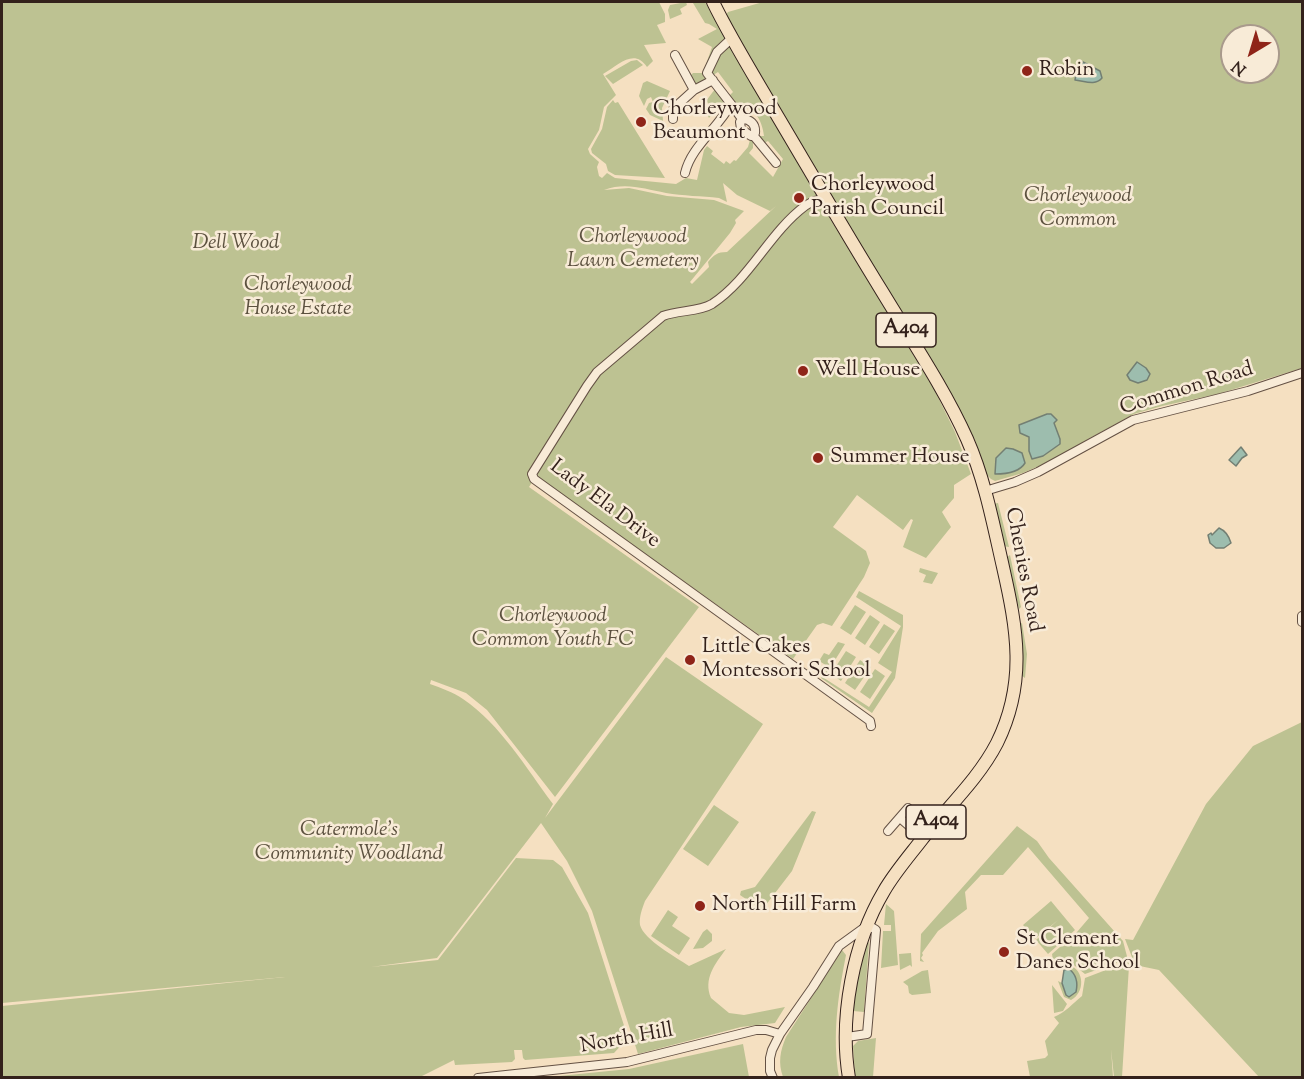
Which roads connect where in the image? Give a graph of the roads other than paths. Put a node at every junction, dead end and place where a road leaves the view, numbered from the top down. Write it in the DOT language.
graph roads {
  1 [pos="712,2"];
  2 [pos="732,38"];
  3 [pos="675,55"];
  4 [pos="713,80"];
  5 [pos="694,90"];
  6 [pos="730,104"];
  7 [pos="673,119"];
  8 [pos="776,163"];
  9 [pos="685,173"];
  10 [pos="827,200"];
  11 [pos="1302,372"];
  12 [pos="986,491"];
  13 [pos="1302,616"];
  14 [pos="1302,622"];
  15 [pos="871,726"];
  16 [pos="908,808"];
  17 [pos="900,818"];
  18 [pos="888,831"];
  19 [pos="923,838"];
  20 [pos="868,925"];
  21 [pos="780,1034"];
  22 [pos="847,1037"];
  23 [pos="478,1077"];
  24 [pos="773,1077"];
  25 [pos="849,1077"];
  1 -- 2 [label="main road, A404"];
  2 -- 4 [label="street"];
  2 -- 10 [label="main road, A404"];
  3 -- 5 [label="street"];
  4 -- 5 [label="street"];
  4 -- 6 [label="street"];
  5 -- 7 [label="street"];
  6 -- 8 [label="street"];
  6 -- 9 [label="street"];
  10 -- 12 [label="main road, A404"];
  10 -- 15 [label="street, Lady Ela Drive"];
  11 -- 12 [label="street, Common Road"];
  12 -- 19 [label="main road, Chenies Road / A404"];
  13 -- 14 [label="street"];
  16 -- 17 [label="street"];
  17 -- 18 [label="street"];
  17 -- 19 [label="street"];
  19 -- 20 [label="main road, Chenies Road / A404"];
  20 -- 21 [label="street"];
  20 -- 22 [label="main road, Chenies Road / A404"];
  20 -- 22 [label="street"];
  21 -- 23 [label="street, North Hill"];
  21 -- 24 [label="street"];
  22 -- 25 [label="main road, Chenies Road / A404"];
}
